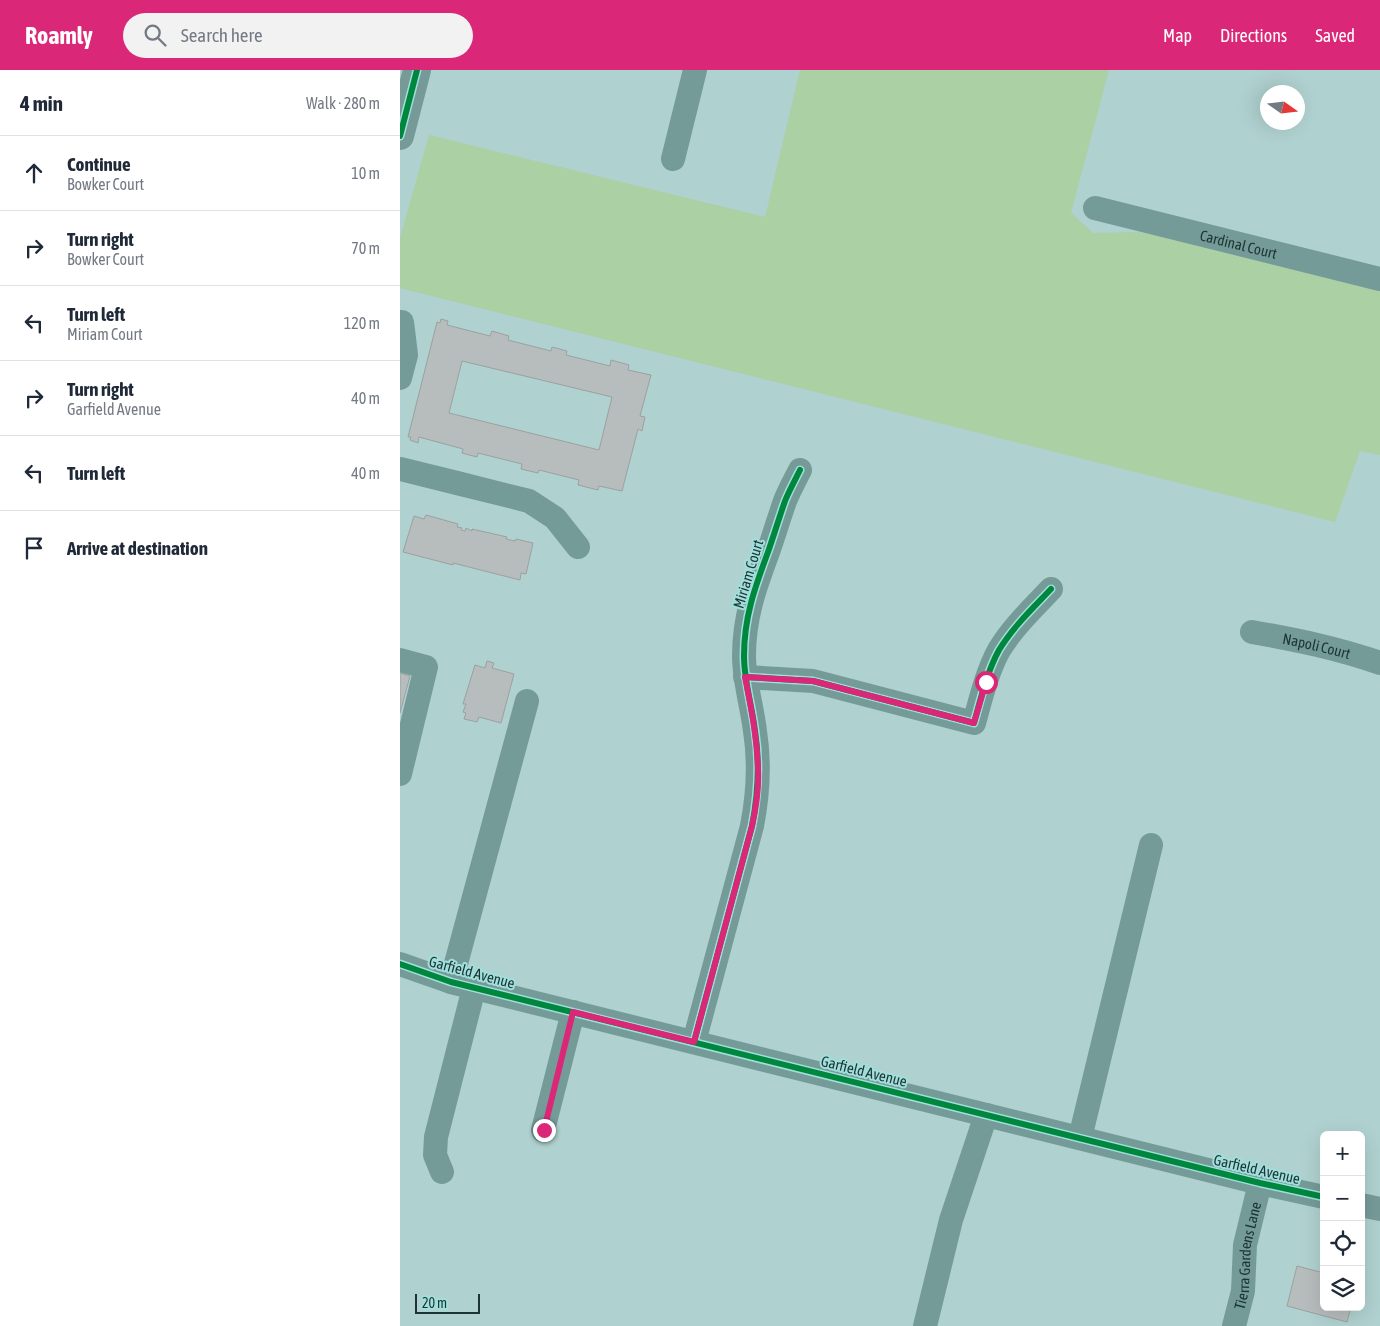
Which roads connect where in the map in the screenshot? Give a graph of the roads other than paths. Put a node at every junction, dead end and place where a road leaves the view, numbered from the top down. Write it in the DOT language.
graph roads {
  1 [pos="417,70"];
  2 [pos="695,70"];
  3 [pos="400,133"];
  4 [pos="673,159"];
  5 [pos="1095,208"];
  6 [pos="1380,279"];
  7 [pos="400,322"];
  8 [pos="400,378"];
  9 [pos="400,470"];
  10 [pos="800,470"];
  11 [pos="578,547"];
  12 [pos="1052,589"];
  13 [pos="1252,632"];
  14 [pos="400,660"];
  15 [pos="1380,663"];
  16 [pos="745,677"];
  17 [pos="527,701"];
  18 [pos="400,774"];
  19 [pos="1151,845"];
  20 [pos="400,964"];
  21 [pos="451,982"];
  22 [pos="474,988"];
  23 [pos="573,1012"];
  24 [pos="694,1042"];
  25 [pos="986,1115"];
  26 [pos="544,1130"];
  27 [pos="1080,1138"];
  28 [pos="442,1172"];
  29 [pos="1260,1183"];
  30 [pos="1320,1196"];
  31 [pos="1365,1206"];
  32 [pos="1380,1209"];
  33 [pos="925,1326"];
  34 [pos="1234,1326"];
  1 -- 3 [label="main road"];
  2 -- 4 [label="street"];
  5 -- 6 [label="street, Cardinal Court"];
  7 -- 8 [label="street"];
  9 -- 11 [label="street"];
  10 -- 16 [label="street, Miriam Court"];
  12 -- 16 [label="street"];
  13 -- 15 [label="street, Napoli Court"];
  14 -- 18 [label="street"];
  16 -- 24 [label="street, Miriam Court"];
  17 -- 21 [label="street"];
  19 -- 27 [label="street"];
  20 -- 21 [label="street, Garfield Avenue"];
  21 -- 22 [label="street, Garfield Avenue"];
  22 -- 23 [label="street, Garfield Avenue"];
  22 -- 28 [label="street"];
  23 -- 24 [label="street, Garfield Avenue"];
  23 -- 26 [label="street"];
  24 -- 25 [label="street, Garfield Avenue"];
  25 -- 27 [label="street, Garfield Avenue"];
  25 -- 33 [label="street"];
  27 -- 29 [label="street, Garfield Avenue"];
  29 -- 30 [label="street, Garfield Avenue"];
  29 -- 34 [label="street, Tierra Gardens Lane"];
  31 -- 32 [label="street"];
}
